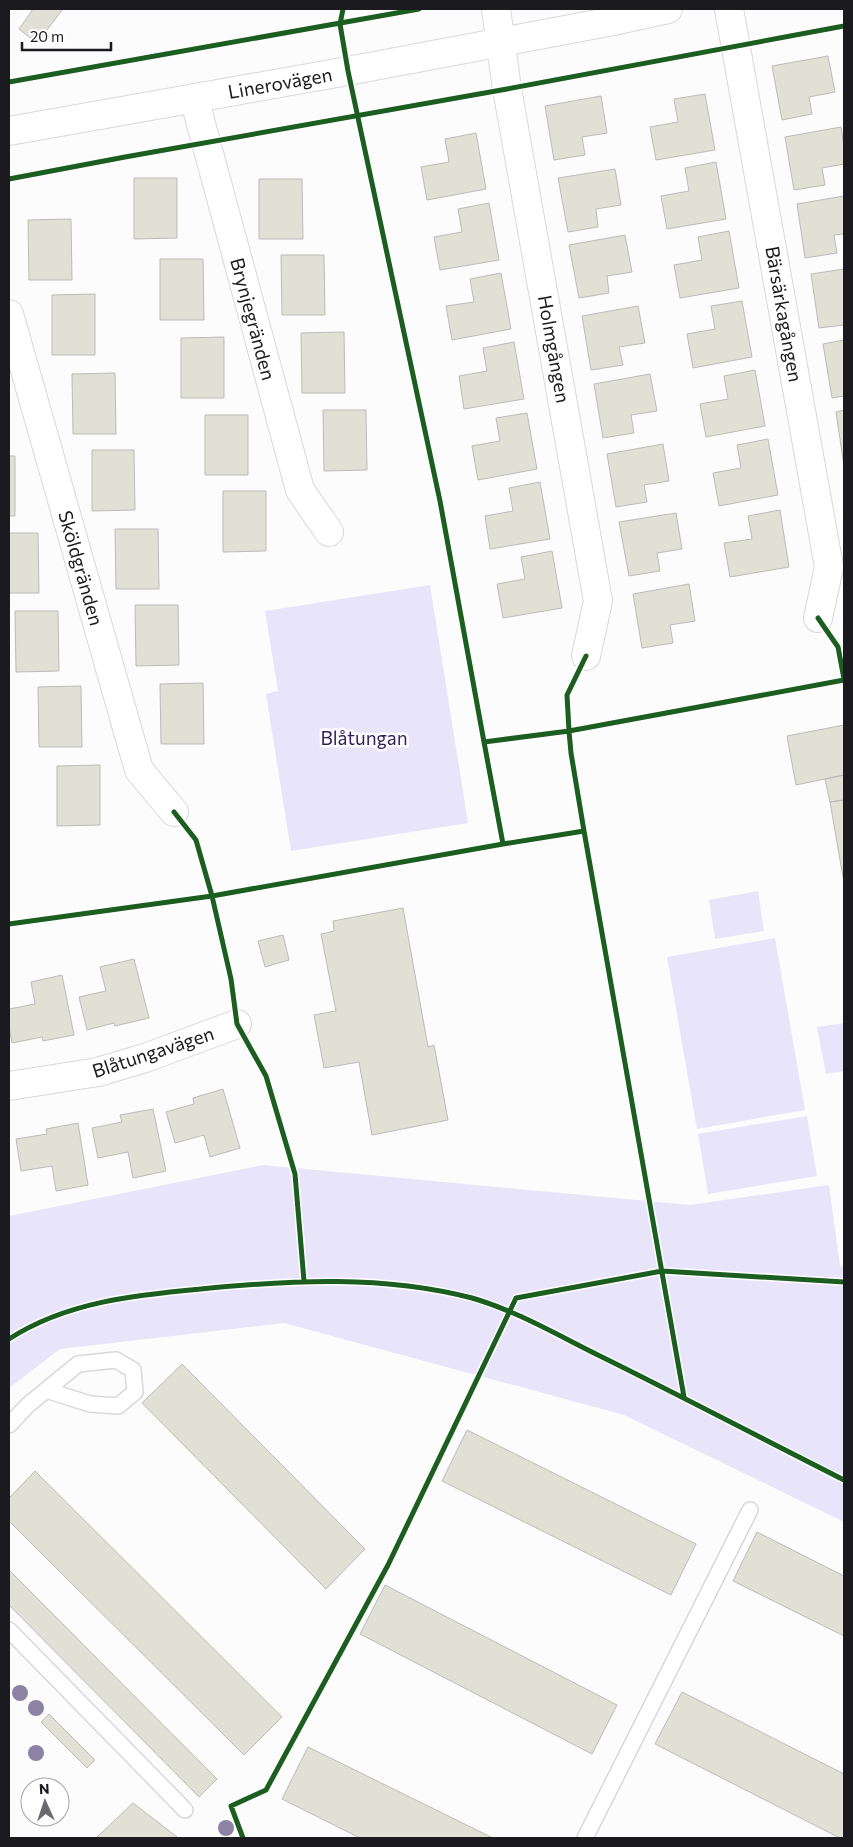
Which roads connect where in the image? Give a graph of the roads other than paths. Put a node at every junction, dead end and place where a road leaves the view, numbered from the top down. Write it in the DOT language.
graph roads {
  1 [pos="496,9"];
  2 [pos="668,9"];
  3 [pos="729,9"];
  4 [pos="500,42"];
  5 [pos="194,98"];
  6 [pos="9,131"];
  7 [pos="9,314"];
  8 [pos="329,532"];
  9 [pos="818,618"];
  10 [pos="586,656"];
  11 [pos="174,812"];
  12 [pos="237,1024"];
  13 [pos="9,1086"];
  14 [pos="46,1390"];
  15 [pos="9,1425"];
  16 [pos="750,1510"];
  17 [pos="9,1630"];
  18 [pos="185,1810"];
  19 [pos="585,1838"];
  1 -- 4 [label="street, Holmgången"];
  2 -- 4 [label="street, Linerovägen"];
  3 -- 9 [label="street, Bärsärkagången"];
  4 -- 5 [label="street, Linerovägen"];
  4 -- 10 [label="street, Holmgången"];
  5 -- 6 [label="street, Linerovägen"];
  5 -- 8 [label="street, Brynjegränden"];
  7 -- 11 [label="street, Sköldgränden"];
  12 -- 13 [label="street, Blåtungavägen"];
  14 -- 14 [label="lane"];
  14 -- 15 [label="lane"];
  16 -- 19 [label="lane"];
  17 -- 18 [label="lane"];
}
